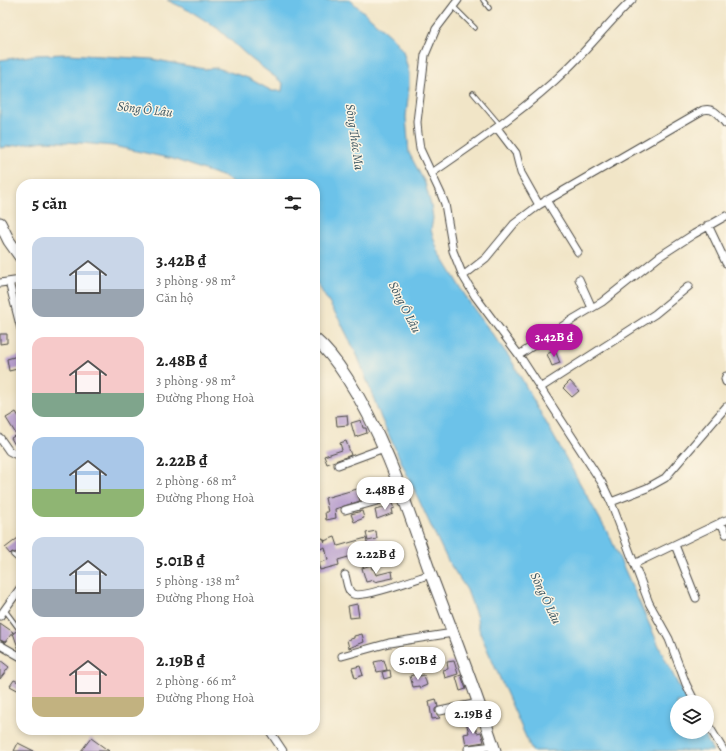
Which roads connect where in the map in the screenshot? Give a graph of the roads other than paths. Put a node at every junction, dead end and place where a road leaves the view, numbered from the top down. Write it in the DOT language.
graph roads {
  1 [pos="483,0"];
  2 [pos="629,1"];
  3 [pos="456,3"];
  4 [pos="489,8"];
  5 [pos="474,28"];
  6 [pos="473,93"];
  7 [pos="726,124"];
  8 [pos="499,126"];
  9 [pos="432,174"];
  10 [pos="546,200"];
  11 [pos="539,205"];
  12 [pos="726,216"];
  13 [pos="0,222"];
  14 [pos="708,225"];
  15 [pos="16,250"];
  16 [pos="578,252"];
  17 [pos="726,263"];
  18 [pos="463,276"];
  19 [pos="579,278"];
  20 [pos="16,281"];
  21 [pos="10,282"];
  22 [pos="0,283"];
  23 [pos="689,286"];
  24 [pos="16,308"];
  25 [pos="592,308"];
  26 [pos="320,343"];
  27 [pos="519,355"];
  28 [pos="726,376"];
  29 [pos="726,382"];
  30 [pos="540,388"];
  31 [pos="726,408"];
  32 [pos="0,438"];
  33 [pos="384,448"];
  34 [pos="16,454"];
  35 [pos="338,465"];
  36 [pos="402,494"];
  37 [pos="612,502"];
  38 [pos="345,510"];
  39 [pos="724,521"];
  40 [pos="726,534"];
  41 [pos="675,545"];
  42 [pos="13,555"];
  43 [pos="16,558"];
  44 [pos="634,564"];
  45 [pos="431,574"];
  46 [pos="345,575"];
  47 [pos="16,593"];
  48 [pos="696,598"];
  49 [pos="4,609"];
  50 [pos="0,616"];
  51 [pos="16,625"];
  52 [pos="453,633"];
  53 [pos="0,645"];
  54 [pos="16,653"];
  55 [pos="342,656"];
  56 [pos="692,695"];
  57 [pos="478,703"];
  58 [pos="440,711"];
  59 [pos="272,735"];
  60 [pos="714,735"];
  61 [pos="468,749"];
  62 [pos="494,749"];
  63 [pos="283,751"];
  64 [pos="724,751"];
  1 -- 4 [label="lane"];
  2 -- 8 [label="street"];
  3 -- 5 [label="lane"];
  3 -- 9 [label="street"];
  6 -- 8 [label="lane"];
  7 -- 10 [label="street"];
  8 -- 9 [label="street"];
  8 -- 11 [label="street"];
  9 -- 18 [label="street"];
  10 -- 11 [label="street"];
  10 -- 16 [label="street"];
  11 -- 18 [label="street"];
  12 -- 14 [label="street"];
  13 -- 15 [label="main road"];
  14 -- 17 [label="street"];
  14 -- 25 [label="street"];
  18 -- 27 [label="street"];
  19 -- 25 [label="street"];
  20 -- 21 [label="street"];
  21 -- 22 [label="street"];
  21 -- 24 [label="street"];
  23 -- 30 [label="street"];
  25 -- 27 [label="street"];
  26 -- 33 [label="main road"];
  27 -- 30 [label="street"];
  28 -- 29 [label="street"];
  30 -- 37 [label="street"];
  31 -- 37 [label="street"];
  32 -- 34 [label="street"];
  33 -- 35 [label="street"];
  33 -- 36 [label="main road"];
  36 -- 38 [label="street"];
  36 -- 45 [label="main road"];
  37 -- 44 [label="street"];
  39 -- 40 [label="street"];
  39 -- 41 [label="street"];
  41 -- 44 [label="street"];
  41 -- 48 [label="street"];
  42 -- 43 [label="lane"];
  44 -- 56 [label="street"];
  45 -- 46 [label="street"];
  45 -- 52 [label="main road"];
  47 -- 49 [label="street"];
  49 -- 50 [label="street"];
  49 -- 51 [label="lane"];
  52 -- 55 [label="street"];
  52 -- 57 [label="main road"];
  53 -- 54 [label="street"];
  57 -- 58 [label="street"];
  57 -- 62 [label="main road"];
  59 -- 63 [label="street"];
  60 -- 64 [label="street"];
  61 -- 62 [label="street"];
}
